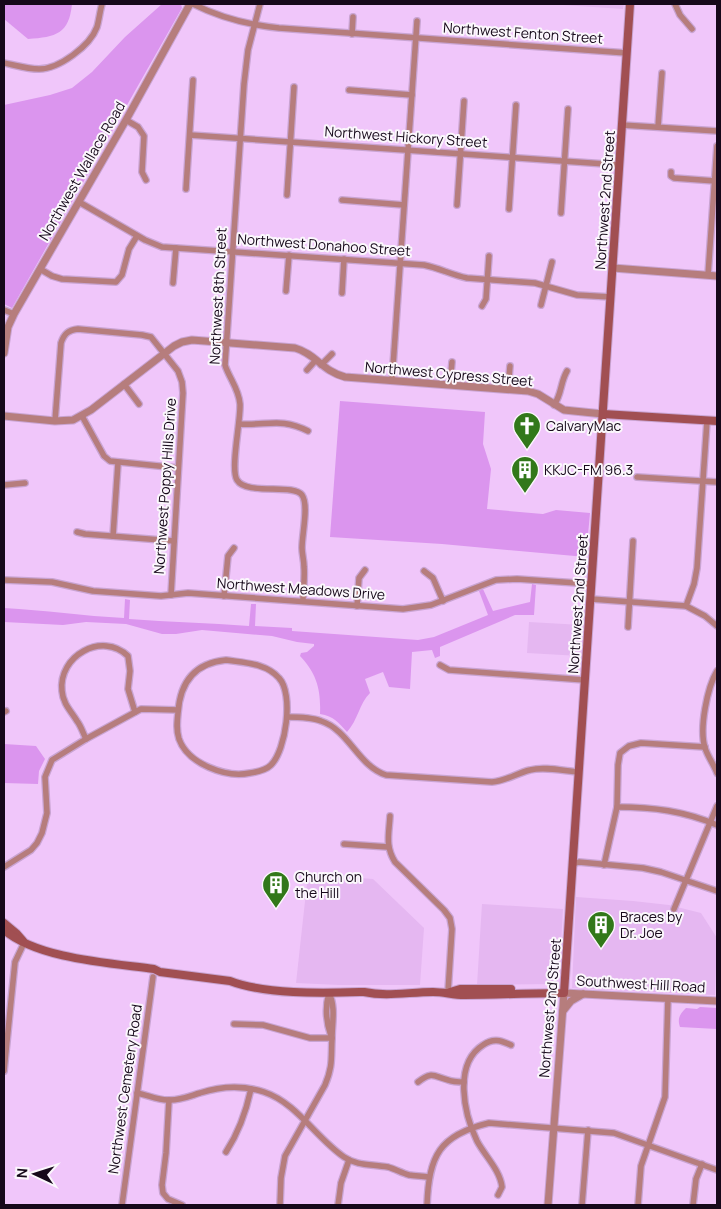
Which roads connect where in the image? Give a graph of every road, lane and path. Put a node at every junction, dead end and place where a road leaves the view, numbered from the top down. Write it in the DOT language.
graph roads {
  1 [pos="102,4"];
  2 [pos="192,4"];
  3 [pos="260,4"];
  4 [pos="630,4"];
  5 [pos="676,4"];
  6 [pos="353,17"];
  7 [pos="417,21"];
  8 [pos="256,26"];
  9 [pos="692,30"];
  10 [pos="352,34"];
  11 [pos="416,39"];
  12 [pos="628,53"];
  13 [pos="4,63"];
  14 [pos="662,73"];
  15 [pos="193,80"];
  16 [pos="294,87"];
  17 [pos="349,90"];
  18 [pos="412,95"];
  19 [pos="464,101"];
  20 [pos="516,105"];
  21 [pos="568,109"];
  22 [pos="126,120"];
  23 [pos="622,125"];
  24 [pos="658,127"];
  25 [pos="717,131"];
  26 [pos="190,135"];
  27 [pos="240,138"];
  28 [pos="291,142"];
  29 [pos="717,146"];
  30 [pos="408,150"];
  31 [pos="461,154"];
  32 [pos="512,157"];
  33 [pos="564,161"];
  34 [pos="620,165"];
  35 [pos="671,172"];
  36 [pos="146,180"];
  37 [pos="715,181"];
  38 [pos="186,190"];
  39 [pos="287,195"];
  40 [pos="342,200"];
  41 [pos="79,202"];
  42 [pos="404,205"];
  43 [pos="457,205"];
  44 [pos="509,209"];
  45 [pos="561,213"];
  46 [pos="137,236"];
  47 [pos="176,248"];
  48 [pos="232,251"];
  49 [pos="289,255"];
  50 [pos="489,256"];
  51 [pos="344,259"];
  52 [pos="552,262"];
  53 [pos="400,264"];
  54 [pos="613,268"];
  55 [pos="40,269"];
  56 [pos="708,275"];
  57 [pos="717,276"];
  58 [pos="487,280"];
  59 [pos="173,282"];
  60 [pos="546,285"];
  61 [pos="286,291"];
  62 [pos="342,293"];
  63 [pos="611,297"];
  64 [pos="541,305"];
  65 [pos="482,306"];
  66 [pos="4,310"];
  67 [pos="14,314"];
  68 [pos="226,342"];
  69 [pos="4,353"];
  70 [pos="164,353"];
  71 [pos="332,354"];
  72 [pos="452,362"];
  73 [pos="318,363"];
  74 [pos="510,366"];
  75 [pos="307,370"];
  76 [pos="567,371"];
  77 [pos="392,381"];
  78 [pos="124,384"];
  79 [pos="450,385"];
  80 [pos="508,389"];
  81 [pos="139,404"];
  82 [pos="554,405"];
  83 [pos="603,414"];
  84 [pos="4,416"];
  85 [pos="82,416"];
  86 [pos="55,421"];
  87 [pos="707,421"];
  88 [pos="717,422"];
  89 [pos="239,424"];
  90 [pos="308,431"];
  91 [pos="118,463"];
  92 [pos="178,468"];
  93 [pos="637,476"];
  94 [pos="703,481"];
  95 [pos="717,482"];
  96 [pos="25,484"];
  97 [pos="4,485"];
  98 [pos="77,532"];
  99 [pos="113,536"];
  100 [pos="174,541"];
  101 [pos="633,541"];
  102 [pos="234,548"];
  103 [pos="364,570"];
  104 [pos="424,570"];
  105 [pos="4,580"];
  106 [pos="592,584"];
  107 [pos="170,595"];
  108 [pos="224,596"];
  109 [pos="590,599"];
  110 [pos="302,601"];
  111 [pos="443,601"];
  112 [pos="629,602"];
  113 [pos="357,606"];
  114 [pos="686,606"];
  115 [pos="717,626"];
  116 [pos="628,627"];
  117 [pos="440,665"];
  118 [pos="717,670"];
  119 [pos="585,680"];
  120 [pos="178,710"];
  121 [pos="135,712"];
  122 [pos="287,717"];
  123 [pos="86,739"];
  124 [pos="705,747"];
  125 [pos="579,772"];
  126 [pos="717,773"];
  127 [pos="717,806"];
  128 [pos="617,807"];
  129 [pos="390,816"];
  130 [pos="711,822"];
  131 [pos="717,825"];
  132 [pos="344,844"];
  133 [pos="388,847"];
  134 [pos="573,864"];
  135 [pos="604,866"];
  136 [pos="4,867"];
  137 [pos="686,880"];
  138 [pos="717,891"];
  139 [pos="674,909"];
  140 [pos="4,923"];
  141 [pos="4,930"];
  142 [pos="24,943"];
  143 [pos="154,973"];
  144 [pos="448,992"];
  145 [pos="329,993"];
  146 [pos="564,993"];
  147 [pos="583,994"];
  148 [pos="668,998"];
  149 [pos="717,1001"];
  150 [pos="562,1012"];
  151 [pos="234,1024"];
  152 [pos="332,1038"];
  153 [pos="511,1045"];
  154 [pos="4,1070"];
  155 [pos="418,1082"];
  156 [pos="464,1082"];
  157 [pos="251,1089"];
  158 [pos="137,1094"];
  159 [pos="169,1100"];
  160 [pos="304,1120"];
  161 [pos="471,1128"];
  162 [pos="554,1128"];
  163 [pos="588,1130"];
  164 [pos="648,1144"];
  165 [pos="226,1152"];
  166 [pos="349,1160"];
  167 [pos="702,1164"];
  168 [pos="717,1170"];
  169 [pos="428,1177"];
  170 [pos="498,1195"];
  171 [pos="122,1205"];
  172 [pos="182,1205"];
  173 [pos="280,1205"];
  174 [pos="338,1205"];
  175 [pos="427,1205"];
  176 [pos="548,1205"];
  177 [pos="582,1205"];
  178 [pos="638,1205"];
  179 [pos="693,1205"];
  1 -- 13 [label="street"];
  2 -- 8 [label="street, Northwest Fenton Street"];
  2 -- 22 [label="street, Northwest Wallace Road"];
  3 -- 8 [label="street, Northwest 8th Street"];
  4 -- 12 [label="main road, Northwest 2nd Street"];
  5 -- 9 [label="street"];
  6 -- 10 [label="street"];
  7 -- 11 [label="street"];
  8 -- 10 [label="street, Northwest Fenton Street"];
  8 -- 27 [label="street, Northwest 8th Street"];
  10 -- 11 [label="street, Northwest Fenton Street"];
  11 -- 12 [label="street, Northwest Fenton Street"];
  11 -- 18 [label="street"];
  12 -- 23 [label="main road, Northwest 2nd Street"];
  14 -- 24 [label="street"];
  15 -- 26 [label="street"];
  16 -- 28 [label="street"];
  17 -- 18 [label="street"];
  18 -- 30 [label="street"];
  19 -- 31 [label="street"];
  20 -- 32 [label="street"];
  21 -- 33 [label="street"];
  22 -- 36 [label="street"];
  22 -- 41 [label="street, Northwest Wallace Road"];
  23 -- 24 [label="street"];
  23 -- 34 [label="main road, Northwest 2nd Street"];
  24 -- 25 [label="street"];
  26 -- 27 [label="street, Northwest Hickory Street"];
  26 -- 38 [label="street"];
  27 -- 28 [label="street, Northwest Hickory Street"];
  27 -- 48 [label="street, Northwest 8th Street"];
  28 -- 30 [label="street, Northwest Hickory Street"];
  28 -- 39 [label="street"];
  29 -- 37 [label="street"];
  30 -- 31 [label="street, Northwest Hickory Street"];
  30 -- 42 [label="street"];
  31 -- 32 [label="street, Northwest Hickory Street"];
  31 -- 43 [label="street"];
  32 -- 33 [label="street, Northwest Hickory Street"];
  32 -- 44 [label="street"];
  33 -- 34 [label="street, Northwest Hickory Street"];
  33 -- 45 [label="street"];
  34 -- 54 [label="main road, Northwest 2nd Street"];
  35 -- 37 [label="street"];
  37 -- 56 [label="street"];
  40 -- 42 [label="street"];
  41 -- 46 [label="street, Northwest Donahoo Street"];
  41 -- 55 [label="street, Northwest Wallace Road"];
  42 -- 53 [label="street"];
  46 -- 47 [label="street, Northwest Donahoo Street"];
  46 -- 55 [label="street"];
  47 -- 48 [label="street, Northwest Donahoo Street"];
  47 -- 59 [label="street"];
  48 -- 49 [label="street, Northwest Donahoo Street"];
  48 -- 68 [label="street, Northwest 8th Street"];
  49 -- 51 [label="street, Northwest Donahoo Street"];
  49 -- 61 [label="street"];
  50 -- 58 [label="street"];
  51 -- 53 [label="street, Northwest Donahoo Street"];
  51 -- 62 [label="street"];
  52 -- 60 [label="street"];
  53 -- 58 [label="street, Northwest Donahoo Street"];
  53 -- 77 [label="street"];
  54 -- 56 [label="street"];
  54 -- 63 [label="main road, Northwest 2nd Street"];
  55 -- 67 [label="street, Northwest Wallace Road"];
  56 -- 57 [label="street"];
  58 -- 60 [label="street, Northwest Donahoo Street"];
  58 -- 65 [label="street"];
  60 -- 63 [label="street, Northwest Donahoo Street"];
  60 -- 64 [label="street"];
  63 -- 83 [label="main road, Northwest 2nd Street"];
  66 -- 67 [label="street"];
  67 -- 69 [label="street, Northwest Wallace Road"];
  68 -- 70 [label="street, Northwest Cypress Street"];
  68 -- 73 [label="street, Northwest Cypress Street"];
  68 -- 89 [label="street, Northwest 8th Street"];
  70 -- 78 [label="street, Northwest Cypress Street"];
  70 -- 86 [label="street, Northwest Poppy Hills Drive"];
  70 -- 92 [label="street, Northwest Poppy Hills Drive"];
  71 -- 73 [label="street"];
  72 -- 79 [label="street"];
  73 -- 75 [label="street"];
  73 -- 77 [label="street, Northwest Cypress Street"];
  74 -- 80 [label="street"];
  76 -- 82 [label="street"];
  77 -- 79 [label="street, Northwest Cypress Street"];
  78 -- 81 [label="street"];
  78 -- 85 [label="street, Northwest Cypress Street"];
  79 -- 80 [label="street, Northwest Cypress Street"];
  80 -- 82 [label="street, Northwest Cypress Street"];
  82 -- 83 [label="street, Northwest Cypress Street"];
  83 -- 87 [label="main road"];
  83 -- 106 [label="main road, Northwest 2nd Street"];
  84 -- 86 [label="street, Northwest Cypress Street"];
  85 -- 86 [label="street, Northwest Cypress Street"];
  85 -- 91 [label="street"];
  87 -- 88 [label="main road"];
  87 -- 94 [label="street"];
  89 -- 90 [label="street"];
  89 -- 110 [label="street, Northwest 8th Street"];
  91 -- 92 [label="street"];
  91 -- 99 [label="street"];
  92 -- 100 [label="street, Northwest Poppy Hills Drive"];
  93 -- 94 [label="street"];
  94 -- 95 [label="street"];
  94 -- 114 [label="street"];
  96 -- 97 [label="street"];
  98 -- 99 [label="street"];
  99 -- 100 [label="street"];
  100 -- 107 [label="street, Northwest Poppy Hills Drive"];
  101 -- 112 [label="street"];
  102 -- 108 [label="street"];
  103 -- 113 [label="street"];
  104 -- 111 [label="street"];
  105 -- 107 [label="street, Northwest Meadows Drive"];
  106 -- 109 [label="main road, Northwest 2nd Street"];
  106 -- 111 [label="street, Northwest Meadows Drive"];
  107 -- 108 [label="street, Northwest Meadows Drive"];
  108 -- 110 [label="street, Northwest Meadows Drive"];
  109 -- 112 [label="street"];
  109 -- 119 [label="main road, Northwest 2nd Street"];
  110 -- 113 [label="street, Northwest Meadows Drive"];
  111 -- 113 [label="street, Northwest Meadows Drive"];
  112 -- 114 [label="street"];
  112 -- 116 [label="street"];
  114 -- 115 [label="street"];
  117 -- 119 [label="street"];
  118 -- 124 [label="street"];
  119 -- 125 [label="main road, Northwest 2nd Street"];
  120 -- 121 [label="street"];
  120 -- 122 [label="street"];
  120 -- 122 [label="street"];
  121 -- 123 [label="street"];
  121 -- 123 [label="street"];
  122 -- 125 [label="street"];
  123 -- 136 [label="street"];
  124 -- 126 [label="street"];
  124 -- 128 [label="street"];
  125 -- 134 [label="main road, Northwest 2nd Street"];
  127 -- 130 [label="street"];
  128 -- 130 [label="street"];
  128 -- 135 [label="street"];
  129 -- 133 [label="street"];
  130 -- 131 [label="street"];
  130 -- 137 [label="street"];
  132 -- 133 [label="street"];
  133 -- 144 [label="street"];
  134 -- 135 [label="street"];
  134 -- 146 [label="main road, Northwest 2nd Street"];
  135 -- 137 [label="street"];
  137 -- 138 [label="street"];
  137 -- 139 [label="street"];
  140 -- 142 [label="main road"];
  141 -- 142 [label="main road"];
  142 -- 143 [label="main road"];
  142 -- 154 [label="street"];
  143 -- 145 [label="main road"];
  143 -- 158 [label="street, Northwest Cemetery Road"];
  144 -- 145 [label="main road"];
  144 -- 146 [label="main road"];
  145 -- 152 [label="street"];
  146 -- 147 [label="street, Southwest Hill Road"];
  146 -- 150 [label="street, Northwest 2nd Street"];
  147 -- 148 [label="street, Southwest Hill Road"];
  147 -- 150 [label="street"];
  148 -- 149 [label="street, Southwest Hill Road"];
  148 -- 164 [label="street"];
  150 -- 162 [label="street, Northwest 2nd Street"];
  151 -- 152 [label="street"];
  152 -- 160 [label="street"];
  153 -- 156 [label="street"];
  155 -- 156 [label="street"];
  156 -- 161 [label="street"];
  157 -- 159 [label="street"];
  157 -- 160 [label="street"];
  157 -- 165 [label="street"];
  158 -- 159 [label="street"];
  158 -- 171 [label="street, Northwest Cemetery Road"];
  159 -- 172 [label="street"];
  160 -- 166 [label="street"];
  160 -- 173 [label="street"];
  161 -- 162 [label="street"];
  161 -- 169 [label="street"];
  161 -- 170 [label="street"];
  162 -- 163 [label="street"];
  162 -- 176 [label="street, Northwest 2nd Street"];
  163 -- 164 [label="street"];
  163 -- 177 [label="street"];
  164 -- 167 [label="street"];
  164 -- 178 [label="street"];
  166 -- 169 [label="street"];
  166 -- 174 [label="street"];
  167 -- 168 [label="street"];
  167 -- 179 [label="street"];
  169 -- 175 [label="street"];
}
